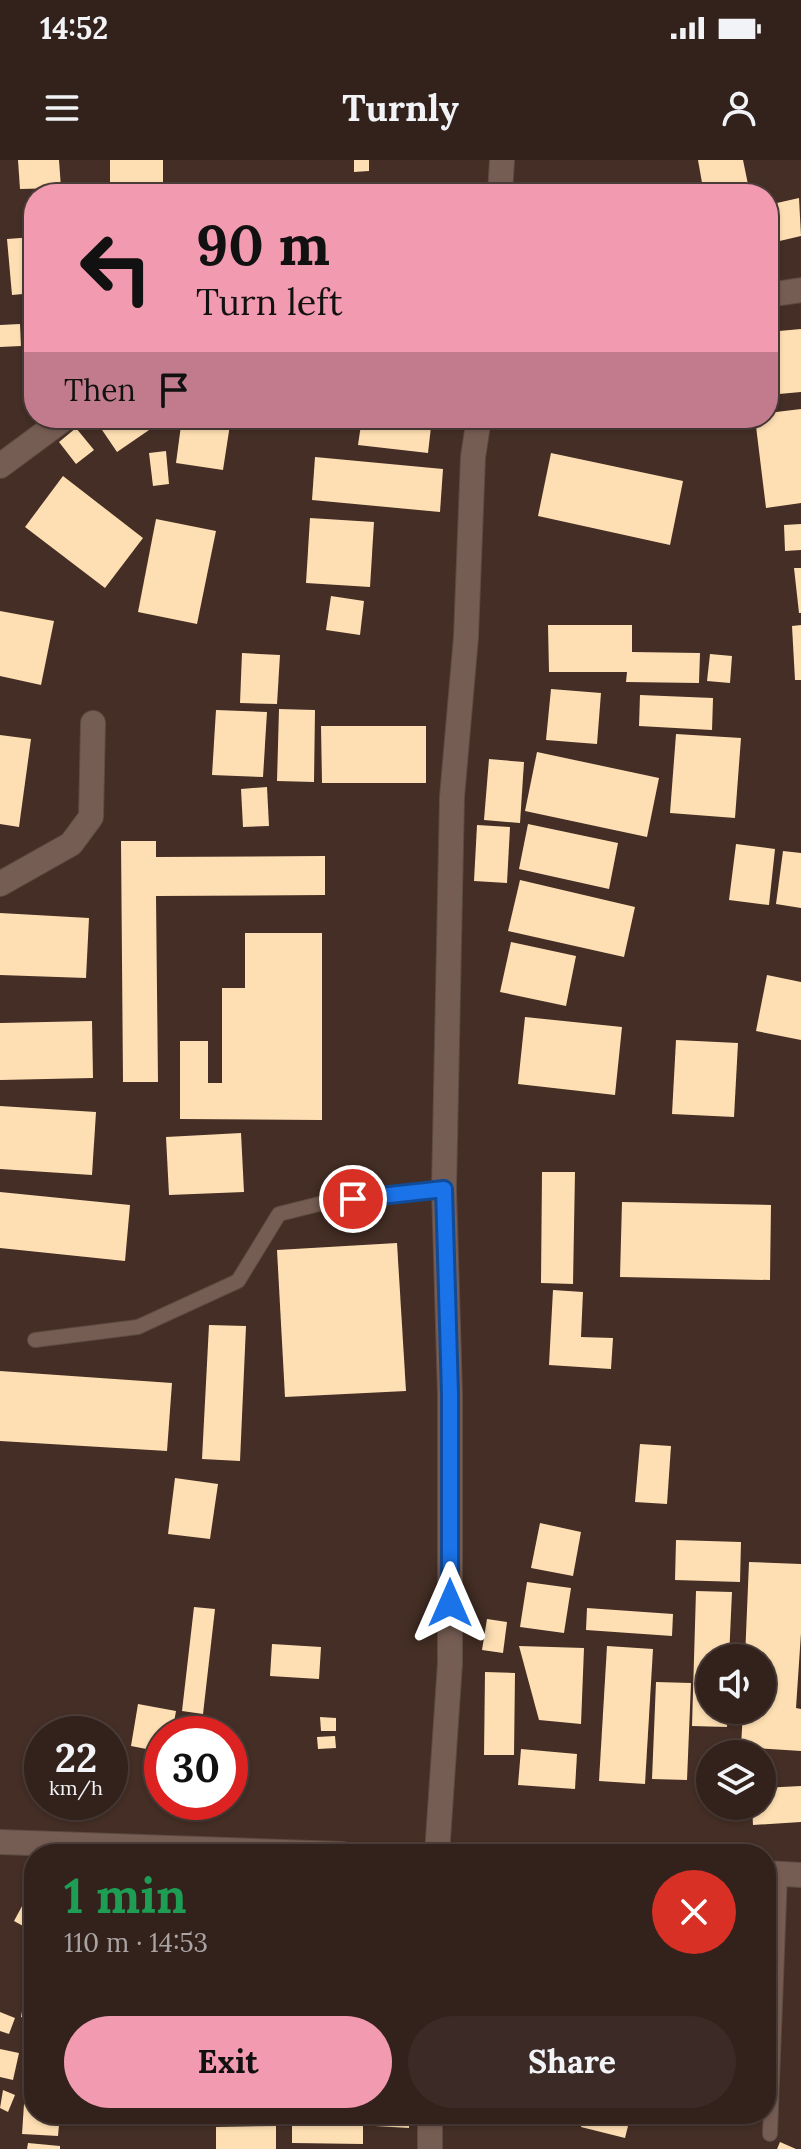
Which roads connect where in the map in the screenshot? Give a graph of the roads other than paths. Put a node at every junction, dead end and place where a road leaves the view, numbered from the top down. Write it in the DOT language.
graph roads {
  1 [pos="502,160"];
  2 [pos="501,184"];
  3 [pos="801,290"];
  4 [pos="778,293"];
  5 [pos="51,428"];
  6 [pos="477,428"];
  7 [pos="0,466"];
  8 [pos="93,723"];
  9 [pos="0,884"];
  10 [pos="444,1189"];
  11 [pos="35,1340"];
  12 [pos="0,1842"];
  13 [pos="57,1844"];
  14 [pos="438,1844"];
  15 [pos="782,1874"];
  16 [pos="776,2004"];
  17 [pos="430,2124"];
  18 [pos="770,2124"];
  19 [pos="770,2134"];
  20 [pos="430,2149"];
  1 -- 2 [label="street"];
  3 -- 4 [label="street"];
  5 -- 7 [label="street"];
  6 -- 10 [label="street"];
  8 -- 9 [label="street"];
  10 -- 11 [label="lane"];
  10 -- 14 [label="street"];
  12 -- 13 [label="street"];
  15 -- 16 [label="lane"];
  17 -- 20 [label="street"];
  18 -- 19 [label="lane"];
}
